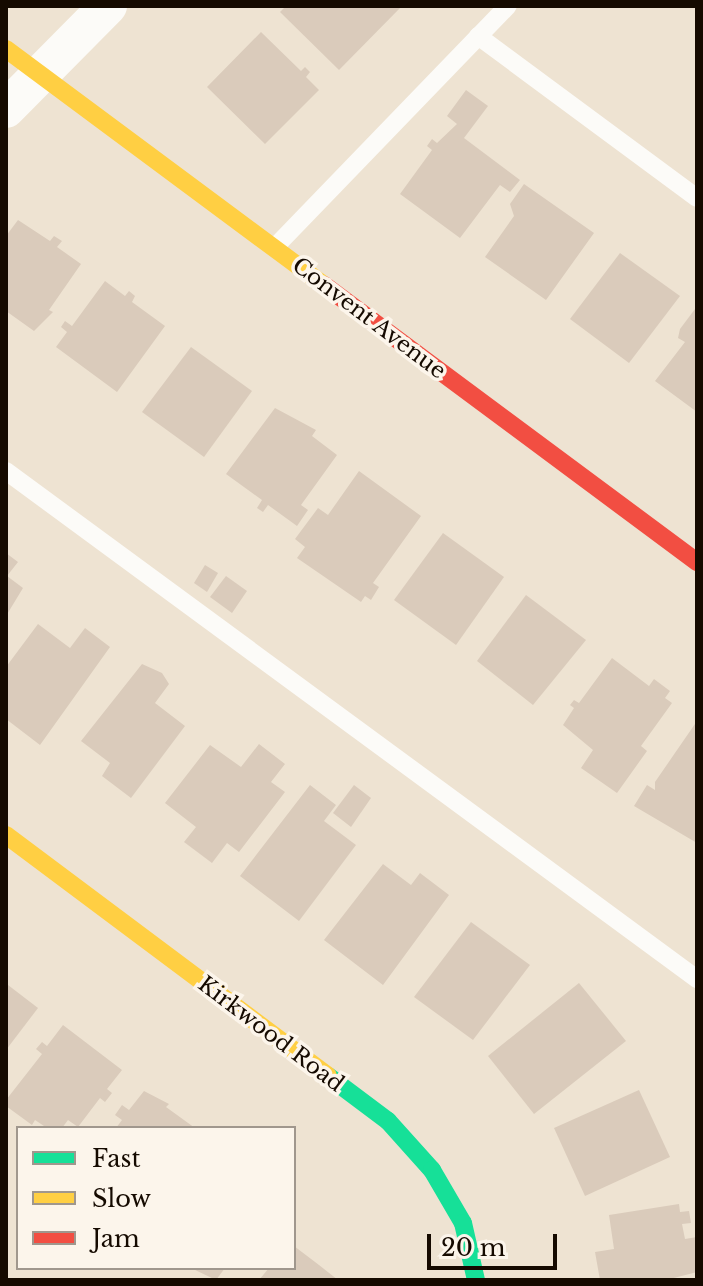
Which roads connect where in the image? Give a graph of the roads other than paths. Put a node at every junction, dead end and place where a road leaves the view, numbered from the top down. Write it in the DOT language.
graph roads {
  1 [pos="108,6"];
  2 [pos="508,6"];
  3 [pos="478,36"];
  4 [pos="6,49"];
  5 [pos="40,75"];
  6 [pos="6,109"];
  7 [pos="697,198"];
  8 [pos="275,247"];
  9 [pos="6,471"];
  10 [pos="697,562"];
  11 [pos="6,835"];
  12 [pos="697,979"];
  13 [pos="476,1280"];
  1 -- 5 [label="street"];
  2 -- 3 [label="lane"];
  3 -- 7 [label="lane"];
  3 -- 8 [label="lane"];
  4 -- 5 [label="street, Convent Avenue"];
  5 -- 6 [label="street"];
  5 -- 8 [label="street, Convent Avenue"];
  8 -- 10 [label="street, Convent Avenue"];
  9 -- 12 [label="lane"];
  11 -- 13 [label="street, Kirkwood Road"];
}
